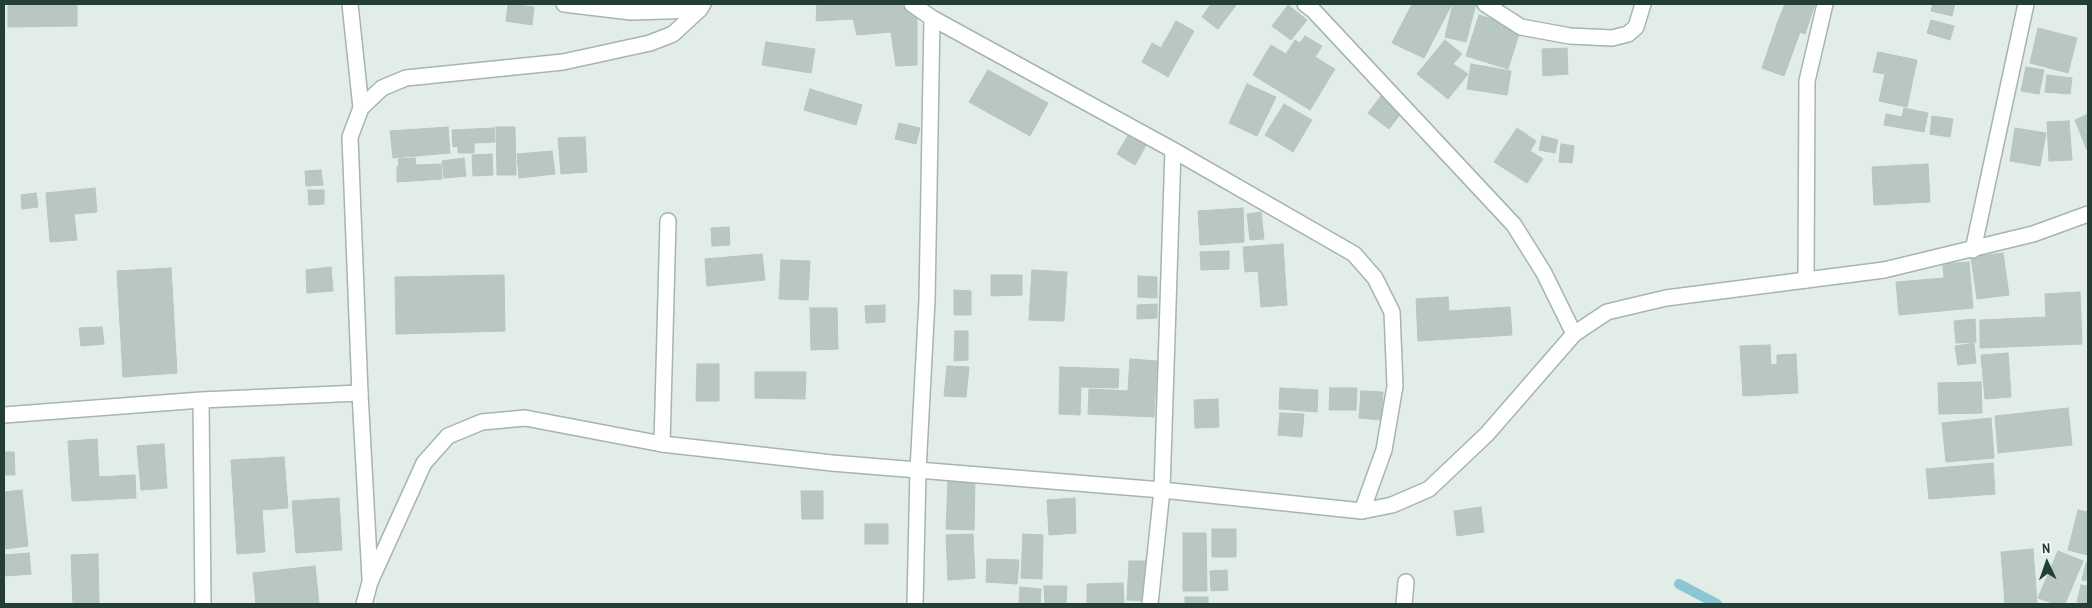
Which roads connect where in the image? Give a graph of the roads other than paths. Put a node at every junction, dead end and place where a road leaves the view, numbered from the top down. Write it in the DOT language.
graph roads {
  1 [pos="350,4"];
  2 [pos="564,4"];
  3 [pos="912,4"];
  4 [pos="1305,4"];
  5 [pos="1485,4"];
  6 [pos="1643,4"];
  7 [pos="1826,4"];
  8 [pos="2026,4"];
  9 [pos="701,7"];
  10 [pos="932,18"];
  11 [pos="361,108"];
  12 [pos="1173,150"];
  13 [pos="2088,214"];
  14 [pos="668,221"];
  15 [pos="1973,250"];
  16 [pos="1806,280"];
  17 [pos="1574,334"];
  18 [pos="360,393"];
  19 [pos="201,400"];
  20 [pos="4,415"];
  21 [pos="662,444"];
  22 [pos="918,471"];
  23 [pos="1162,490"];
  24 [pos="1362,511"];
  25 [pos="370,582"];
  26 [pos="1406,582"];
  27 [pos="203,604"];
  28 [pos="364,604"];
  29 [pos="915,604"];
  30 [pos="1150,604"];
  31 [pos="1404,604"];
  1 -- 11 [label="street"];
  2 -- 9 [label="street"];
  3 -- 10 [label="street"];
  4 -- 17 [label="street"];
  5 -- 6 [label="street"];
  7 -- 16 [label="street"];
  8 -- 15 [label="street"];
  9 -- 11 [label="street"];
  10 -- 12 [label="street"];
  10 -- 22 [label="street"];
  11 -- 18 [label="street"];
  12 -- 23 [label="street"];
  12 -- 24 [label="street"];
  13 -- 15 [label="street"];
  14 -- 21 [label="street"];
  15 -- 16 [label="street"];
  16 -- 17 [label="street"];
  17 -- 24 [label="street"];
  18 -- 19 [label="street"];
  18 -- 25 [label="street"];
  19 -- 20 [label="street"];
  19 -- 27 [label="street"];
  21 -- 22 [label="street"];
  21 -- 25 [label="street"];
  22 -- 23 [label="street"];
  22 -- 29 [label="street"];
  23 -- 24 [label="street"];
  23 -- 30 [label="street"];
  25 -- 28 [label="street"];
  26 -- 31 [label="street"];
}
